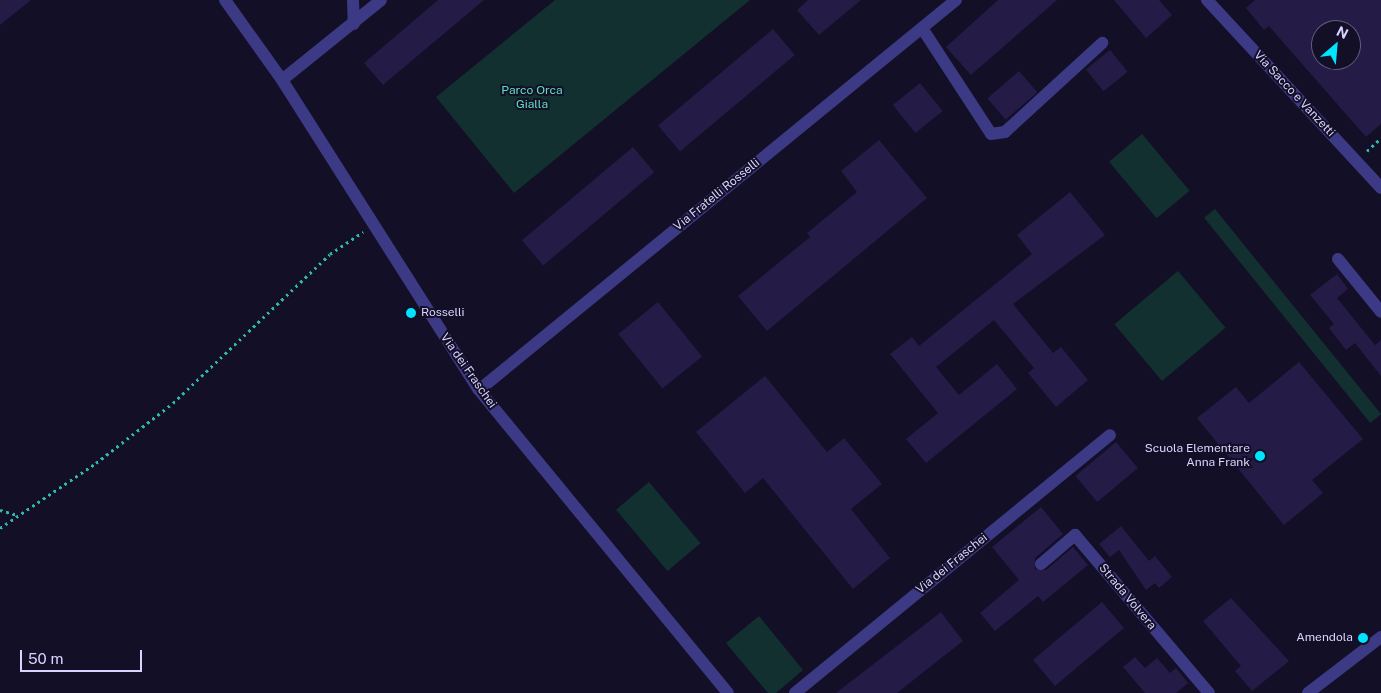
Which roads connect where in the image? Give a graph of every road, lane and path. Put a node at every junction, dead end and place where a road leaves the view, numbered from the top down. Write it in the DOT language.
graph roads {
  1 [pos="225,0"];
  2 [pos="353,0"];
  3 [pos="381,0"];
  4 [pos="956,0"];
  5 [pos="1207,0"];
  6 [pos="354,24"];
  7 [pos="922,28"];
  8 [pos="1102,43"];
  9 [pos="282,80"];
  10 [pos="1381,138"];
  11 [pos="1367,151"];
  12 [pos="1381,188"];
  13 [pos="373,226"];
  14 [pos="1338,259"];
  15 [pos="1381,312"];
  16 [pos="479,390"];
  17 [pos="1110,435"];
  18 [pos="0,510"];
  19 [pos="18,515"];
  20 [pos="0,528"];
  21 [pos="1041,564"];
  22 [pos="1381,637"];
  23 [pos="728,693"];
  24 [pos="795,693"];
  25 [pos="1209,693"];
  26 [pos="1308,693"];
  1 -- 9 [label="street, Via dei Fraschei"];
  2 -- 6 [label="street"];
  3 -- 6 [label="street"];
  4 -- 7 [label="street, Via Fratelli Rosselli"];
  5 -- 12 [label="street, Via Sacco e Vanzetti"];
  6 -- 9 [label="street"];
  7 -- 8 [label="street"];
  7 -- 16 [label="street, Via Fratelli Rosselli"];
  9 -- 13 [label="street, Via dei Fraschei"];
  10 -- 11 [label="path"];
  13 -- 16 [label="street, Via dei Fraschei"];
  13 -- 19 [label="path"];
  14 -- 15 [label="street"];
  16 -- 23 [label="street, Via dei Fraschei"];
  17 -- 24 [label="street, Via dei Fraschei"];
  18 -- 19 [label="path"];
  19 -- 20 [label="path"];
  21 -- 25 [label="street, Strada Volvera"];
  22 -- 26 [label="street"];
}
